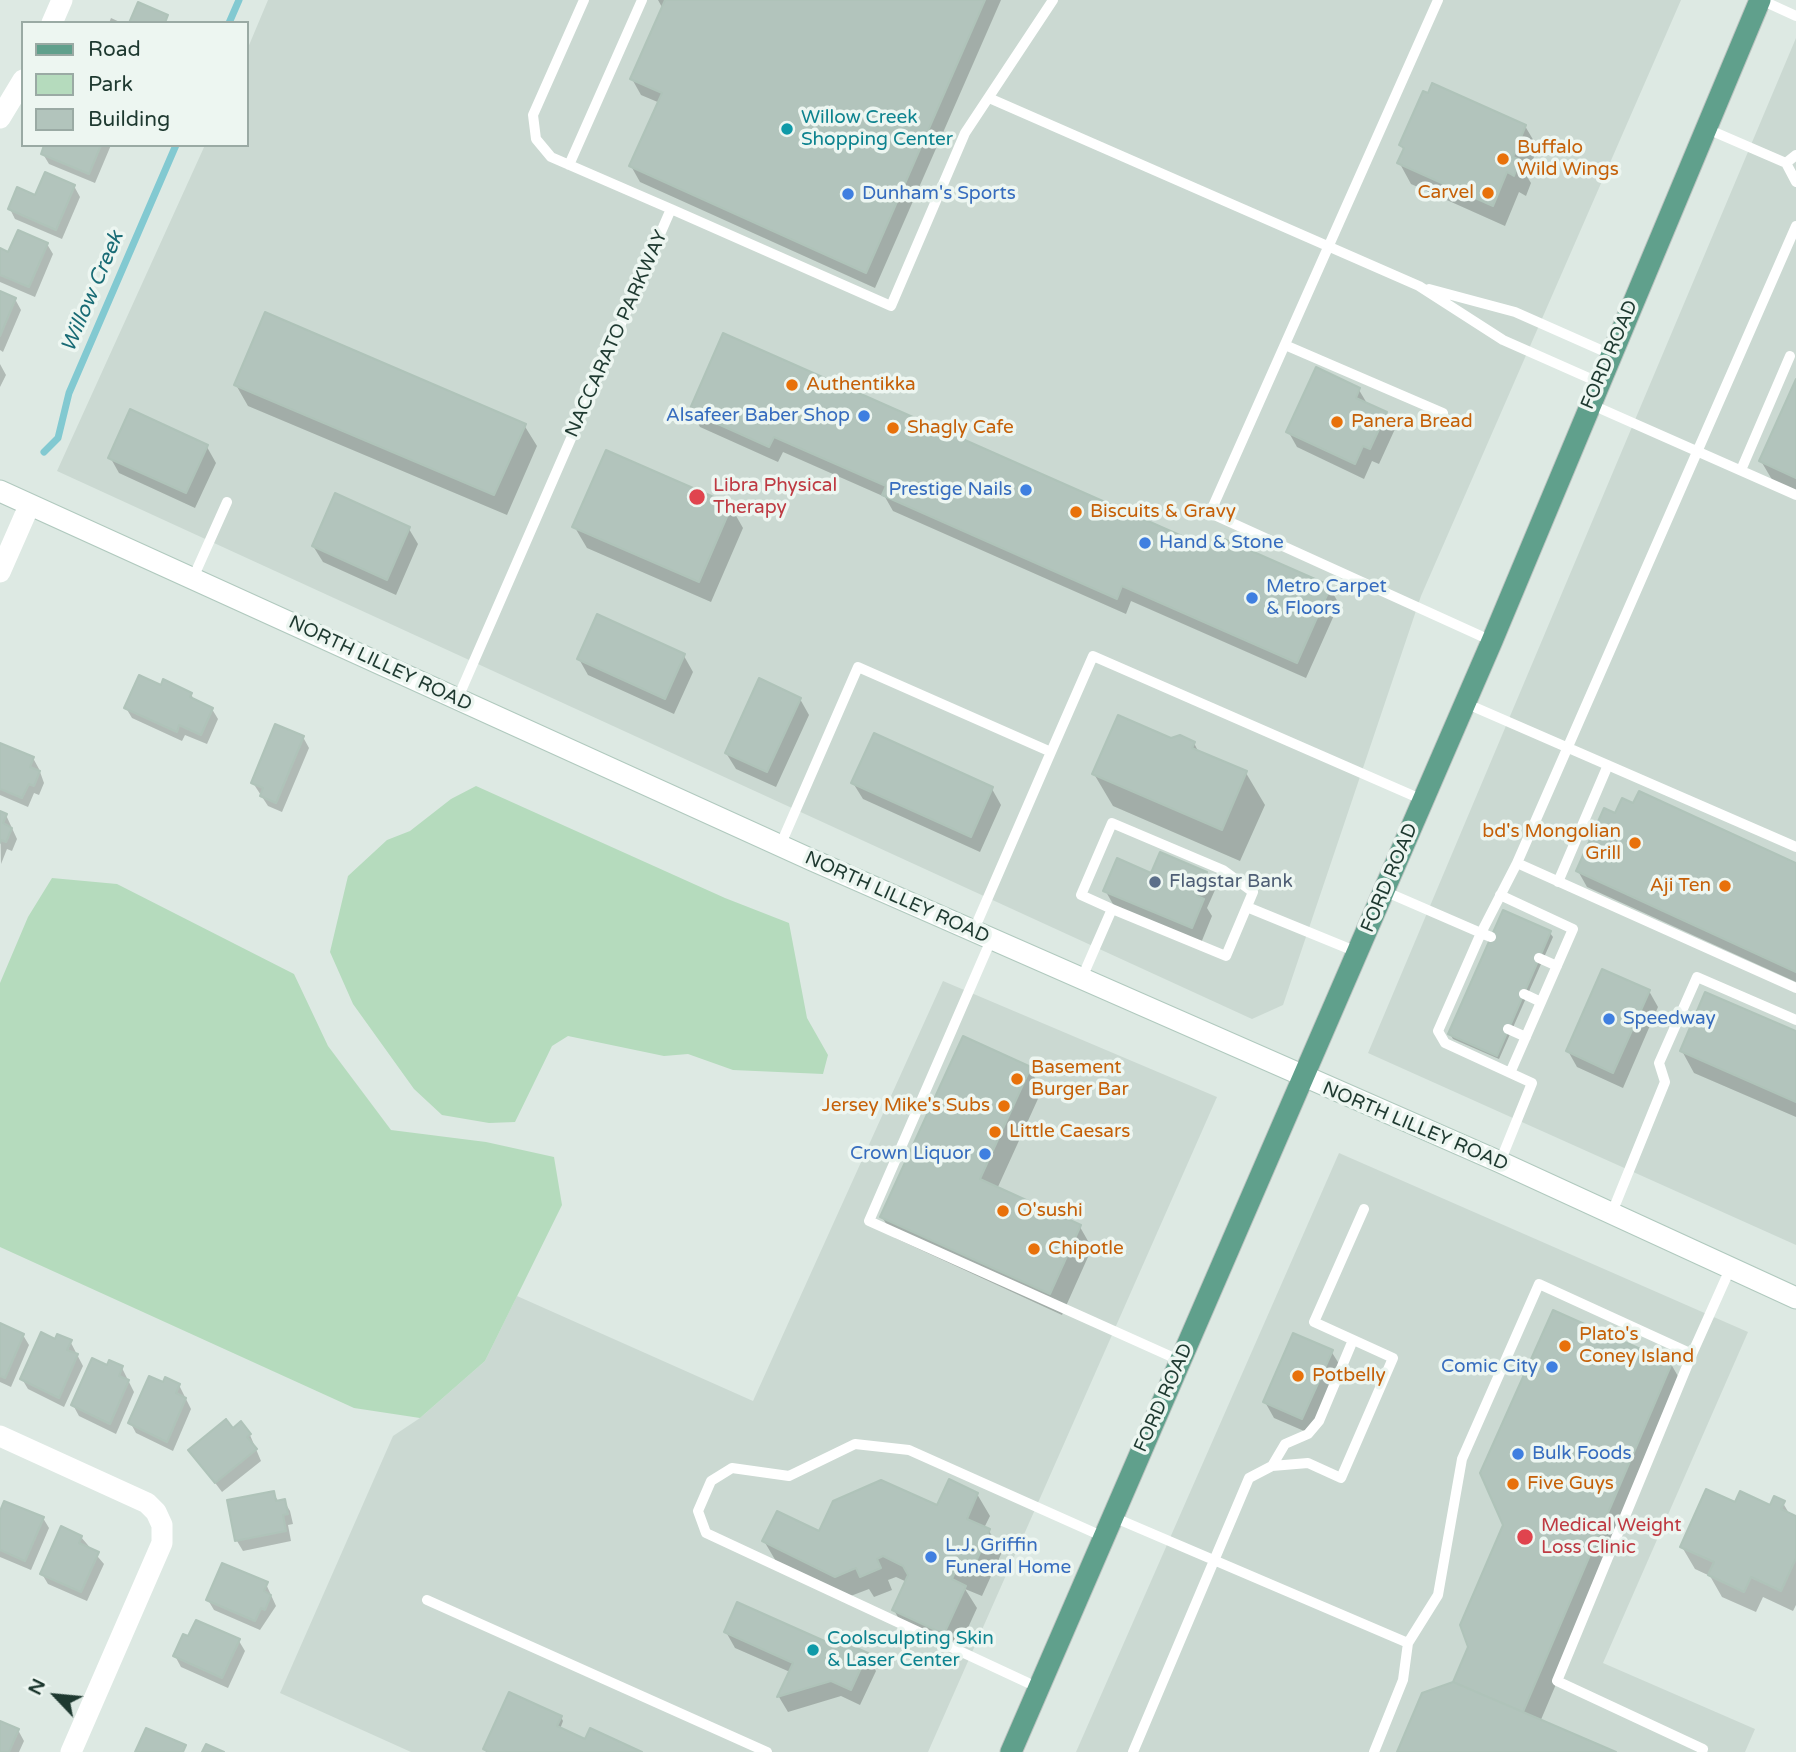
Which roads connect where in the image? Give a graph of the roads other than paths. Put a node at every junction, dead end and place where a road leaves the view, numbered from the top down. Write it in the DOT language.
graph roads {
  1 [pos="62,0"];
  2 [pos="584,0"];
  3 [pos="642,0"];
  4 [pos="1053,0"];
  5 [pos="1438,0"];
  6 [pos="1760,0"];
  7 [pos="1796,16"];
  8 [pos="52,21"];
  9 [pos="21,83"];
  10 [pos="989,98"];
  11 [pos="0,118"];
  12 [pos="1704,128"];
  13 [pos="1796,155"];
  14 [pos="1786,163"];
  15 [pos="569,165"];
  16 [pos="1796,182"];
  17 [pos="671,209"];
  18 [pos="1796,226"];
  19 [pos="1328,245"];
  20 [pos="1419,286"];
  21 [pos="1284,345"];
  22 [pos="1610,354"];
  23 [pos="1790,356"];
  24 [pos="1598,382"];
  25 [pos="1590,404"];
  26 [pos="1443,414"];
  27 [pos="1696,451"];
  28 [pos="1741,470"];
  29 [pos="0,491"];
  30 [pos="1796,495"];
  31 [pos="227,502"];
  32 [pos="29,506"];
  33 [pos="0,572"];
  34 [pos="192,578"];
  35 [pos="1492,641"];
  36 [pos="457,700"];
  37 [pos="1465,703"];
  38 [pos="1568,748"];
  39 [pos="1051,751"];
  40 [pos="1608,765"];
  41 [pos="1423,800"];
  42 [pos="780,846"];
  43 [pos="1796,847"];
  44 [pos="1517,863"];
  45 [pos="1558,882"];
  46 [pos="1384,891"];
  47 [pos="1500,895"];
  48 [pos="1247,907"];
  49 [pos="1112,909"];
  50 [pos="1486,935"];
  51 [pos="982,936"];
  52 [pos="1357,952"];
  53 [pos="1539,958"];
  54 [pos="1557,967"];
  55 [pos="1081,980"];
  56 [pos="1796,988"];
  57 [pos="1524,994"];
  58 [pos="1541,1002"];
  59 [pos="1796,1020"];
  60 [pos="1508,1029"];
  61 [pos="1526,1037"];
  62 [pos="1510,1073"];
  63 [pos="1303,1079"];
  64 [pos="1500,1162"];
  65 [pos="1364,1209"];
  66 [pos="1611,1216"];
  67 [pos="1730,1269"];
  68 [pos="1796,1298"];
  69 [pos="1353,1340"];
  70 [pos="1692,1354"];
  71 [pos="1181,1361"];
  72 [pos="0,1436"];
  73 [pos="1272,1466"];
  74 [pos="1113,1517"];
  75 [pos="1104,1537"];
  76 [pos="1213,1560"];
  77 [pos="427,1600"];
  78 [pos="1408,1643"];
  79 [pos="1039,1688"];
  80 [pos="71,1752"];
  81 [pos="767,1752"];
  82 [pos="1011,1752"];
  83 [pos="1133,1752"];
  84 [pos="1374,1752"];
  85 [pos="1702,1752"];
  1 -- 8 [label="street"];
  2 -- 15 [label="lane, NACCARATO PARKWAY"];
  3 -- 15 [label="lane"];
  4 -- 10 [label="lane"];
  5 -- 19 [label="lane"];
  6 -- 7 [label="lane"];
  6 -- 12 [label="main road, FORD ROAD"];
  9 -- 11 [label="street"];
  10 -- 17 [label="lane"];
  10 -- 19 [label="lane"];
  12 -- 14 [label="lane"];
  12 -- 22 [label="main road, FORD ROAD"];
  13 -- 14 [label="lane"];
  14 -- 16 [label="lane"];
  15 -- 17 [label="lane, NACCARATO PARKWAY"];
  17 -- 36 [label="lane, NACCARATO PARKWAY"];
  18 -- 27 [label="lane"];
  19 -- 20 [label="lane"];
  19 -- 21 [label="lane"];
  20 -- 22 [label="lane"];
  20 -- 24 [label="lane"];
  21 -- 26 [label="lane"];
  21 -- 35 [label="lane"];
  22 -- 24 [label="main road, FORD ROAD"];
  23 -- 28 [label="lane"];
  24 -- 25 [label="main road, FORD ROAD"];
  25 -- 27 [label="lane"];
  25 -- 35 [label="main road, FORD ROAD"];
  27 -- 28 [label="lane"];
  27 -- 38 [label="lane"];
  28 -- 30 [label="lane"];
  29 -- 32 [label="street, NORTH LILLEY ROAD"];
  31 -- 34 [label="lane"];
  32 -- 33 [label="street"];
  32 -- 34 [label="street, NORTH LILLEY ROAD"];
  34 -- 36 [label="street, NORTH LILLEY ROAD"];
  35 -- 37 [label="main road, FORD ROAD"];
  36 -- 42 [label="street, NORTH LILLEY ROAD"];
  37 -- 38 [label="lane"];
  37 -- 41 [label="main road, FORD ROAD"];
  38 -- 40 [label="lane"];
  38 -- 44 [label="lane"];
  39 -- 41 [label="lane"];
  39 -- 42 [label="lane"];
  39 -- 51 [label="lane"];
  40 -- 43 [label="lane"];
  40 -- 45 [label="lane"];
  41 -- 46 [label="main road, FORD ROAD"];
  42 -- 51 [label="street, NORTH LILLEY ROAD"];
  44 -- 45 [label="lane"];
  44 -- 47 [label="lane"];
  45 -- 56 [label="lane"];
  46 -- 50 [label="lane"];
  46 -- 52 [label="main road, FORD ROAD"];
  47 -- 50 [label="lane"];
  47 -- 54 [label="lane"];
  48 -- 49 [label="lane"];
  48 -- 49 [label="lane"];
  48 -- 52 [label="lane"];
  49 -- 55 [label="lane"];
  50 -- 62 [label="lane"];
  51 -- 55 [label="street, NORTH LILLEY ROAD"];
  51 -- 71 [label="lane"];
  52 -- 63 [label="main road, FORD ROAD"];
  53 -- 54 [label="lane"];
  54 -- 58 [label="lane"];
  55 -- 63 [label="street, NORTH LILLEY ROAD"];
  57 -- 58 [label="lane"];
  58 -- 61 [label="lane"];
  59 -- 66 [label="lane"];
  60 -- 61 [label="lane"];
  61 -- 62 [label="lane"];
  62 -- 64 [label="lane"];
  63 -- 64 [label="street, NORTH LILLEY ROAD"];
  63 -- 71 [label="main road, FORD ROAD"];
  64 -- 66 [label="street, NORTH LILLEY ROAD"];
  65 -- 69 [label="lane"];
  66 -- 67 [label="street, NORTH LILLEY ROAD"];
  67 -- 68 [label="street, NORTH LILLEY ROAD"];
  67 -- 70 [label="lane"];
  69 -- 73 [label="lane"];
  69 -- 73 [label="lane"];
  70 -- 78 [label="lane"];
  70 -- 85 [label="lane"];
  71 -- 74 [label="main road, FORD ROAD"];
  72 -- 80 [label="street"];
  73 -- 76 [label="lane"];
  74 -- 75 [label="main road, FORD ROAD"];
  74 -- 76 [label="lane"];
  75 -- 79 [label="main road, FORD ROAD"];
  75 -- 79 [label="lane"];
  76 -- 78 [label="lane"];
  76 -- 83 [label="lane"];
  77 -- 81 [label="lane"];
  78 -- 84 [label="lane"];
  79 -- 82 [label="main road, FORD ROAD"];
}
